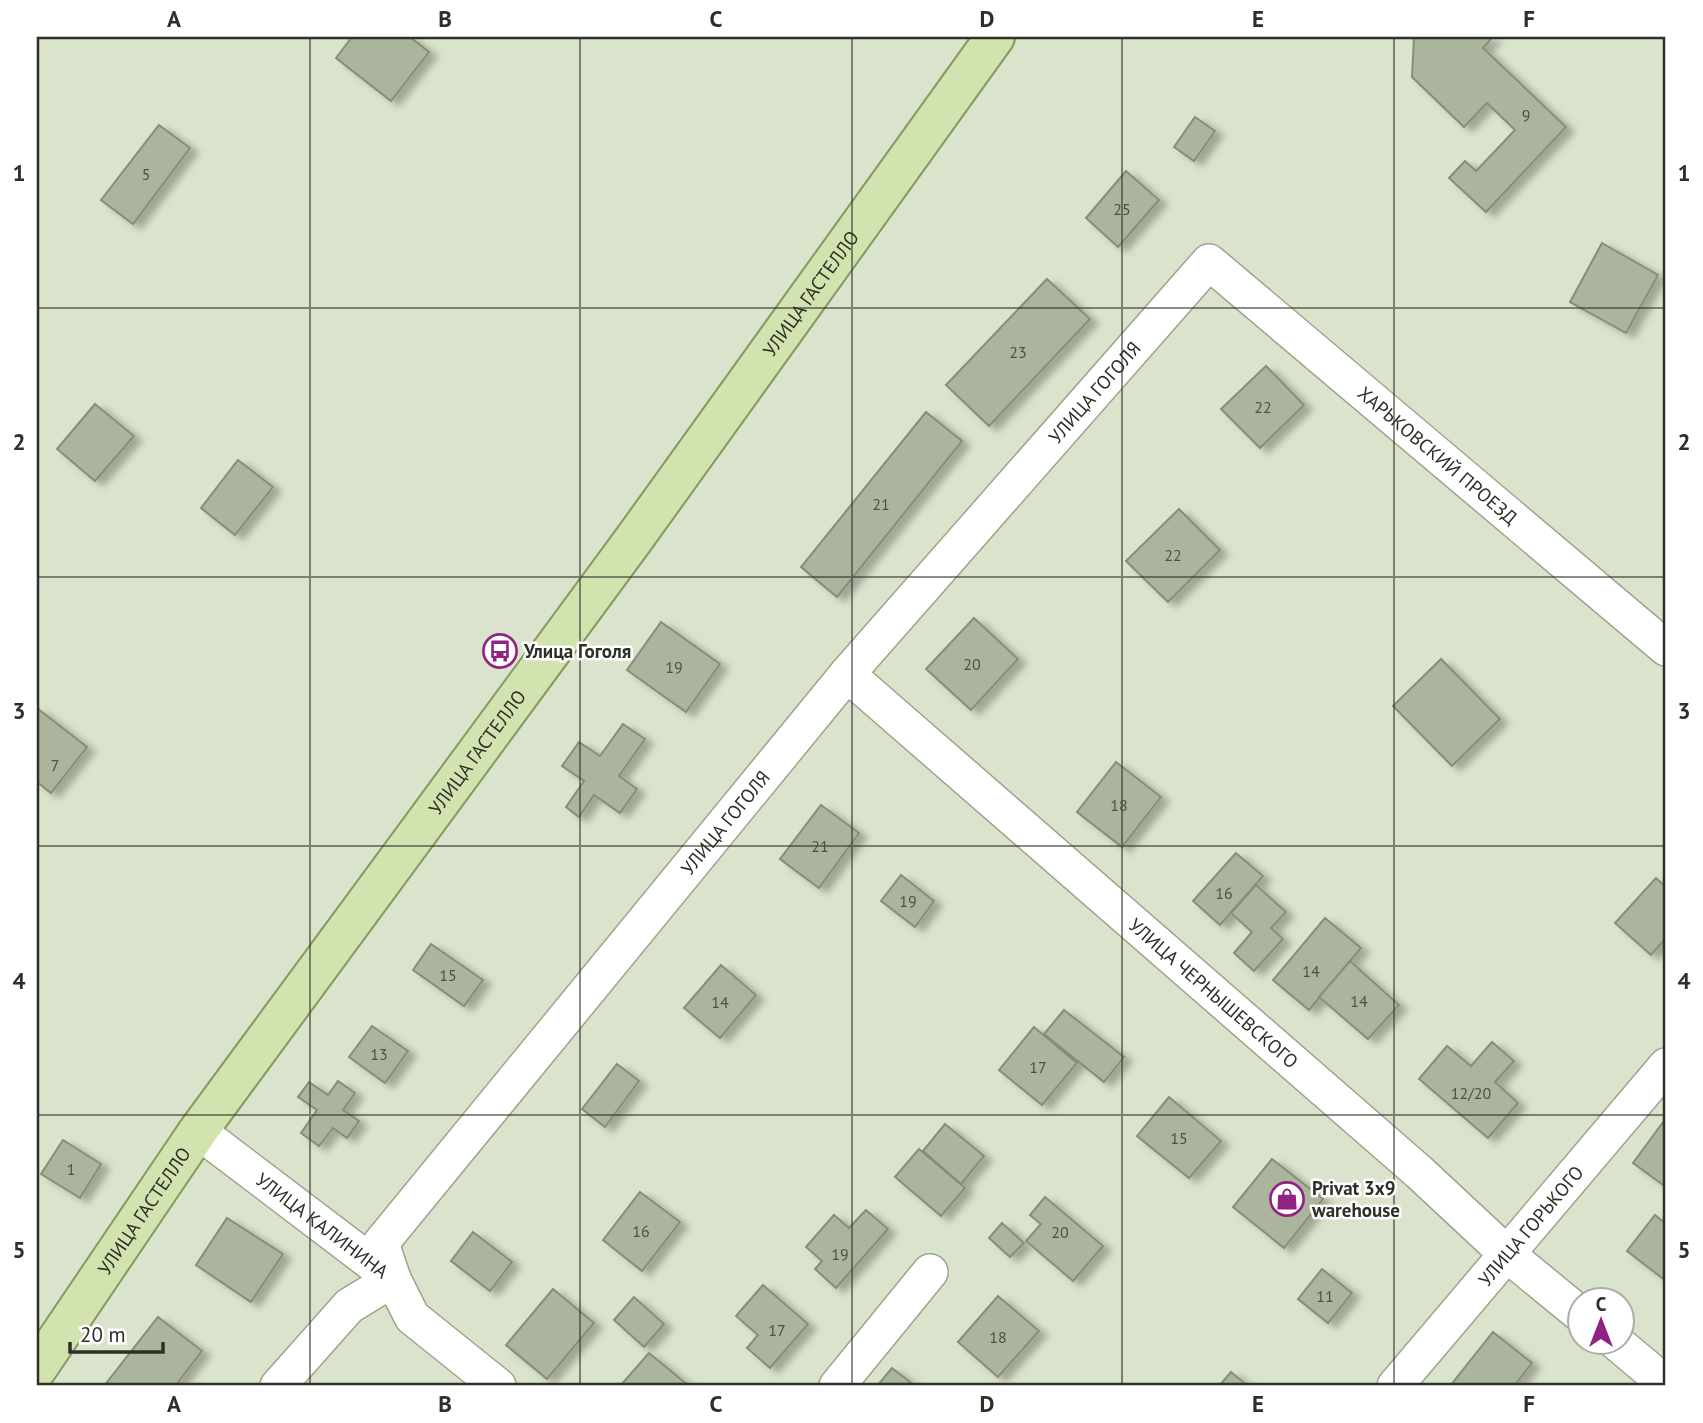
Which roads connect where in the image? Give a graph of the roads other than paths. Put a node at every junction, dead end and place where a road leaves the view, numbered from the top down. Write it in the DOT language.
graph roads {
  1 [pos="995,37"];
  2 [pos="1209,262"];
  3 [pos="1666,648"];
  4 [pos="847,674"];
  5 [pos="1666,1066"];
  6 [pos="198,1131"];
  7 [pos="1508,1255"];
  8 [pos="930,1272"];
  9 [pos="393,1279"];
  10 [pos="1566,1303"];
  11 [pos="42,1352"];
  12 [pos="1633,1356"];
  13 [pos="1666,1384"];
  14 [pos="278,1386"];
  15 [pos="498,1386"];
  16 [pos="837,1386"];
  17 [pos="1395,1386"];
  1 -- 6 [label="main road, УЛИЦА ГАСТЕЛЛО"];
  2 -- 3 [label="street, ХАРЬКОВСКИЙ ПРОЕЗД"];
  2 -- 4 [label="street, УЛИЦА ГОГОЛЯ"];
  4 -- 7 [label="street, УЛИЦА ЧЕРНЫШЕВСКОГО"];
  4 -- 9 [label="street, УЛИЦА ГОГОЛЯ"];
  5 -- 7 [label="street, УЛИЦА ГОРЬКОГО"];
  6 -- 9 [label="street, УЛИЦА КАЛИНИНА"];
  6 -- 11 [label="main road, УЛИЦА ГАСТЕЛЛО"];
  7 -- 10 [label="street, УЛИЦА ЧЕРНЫШЕВСКОГО"];
  7 -- 17 [label="street, УЛИЦА ГОРЬКОГО"];
  8 -- 16 [label="street"];
  9 -- 14 [label="street"];
  9 -- 15 [label="street, УЛИЦА КАЛИНИНА"];
  12 -- 13 [label="street"];
}
